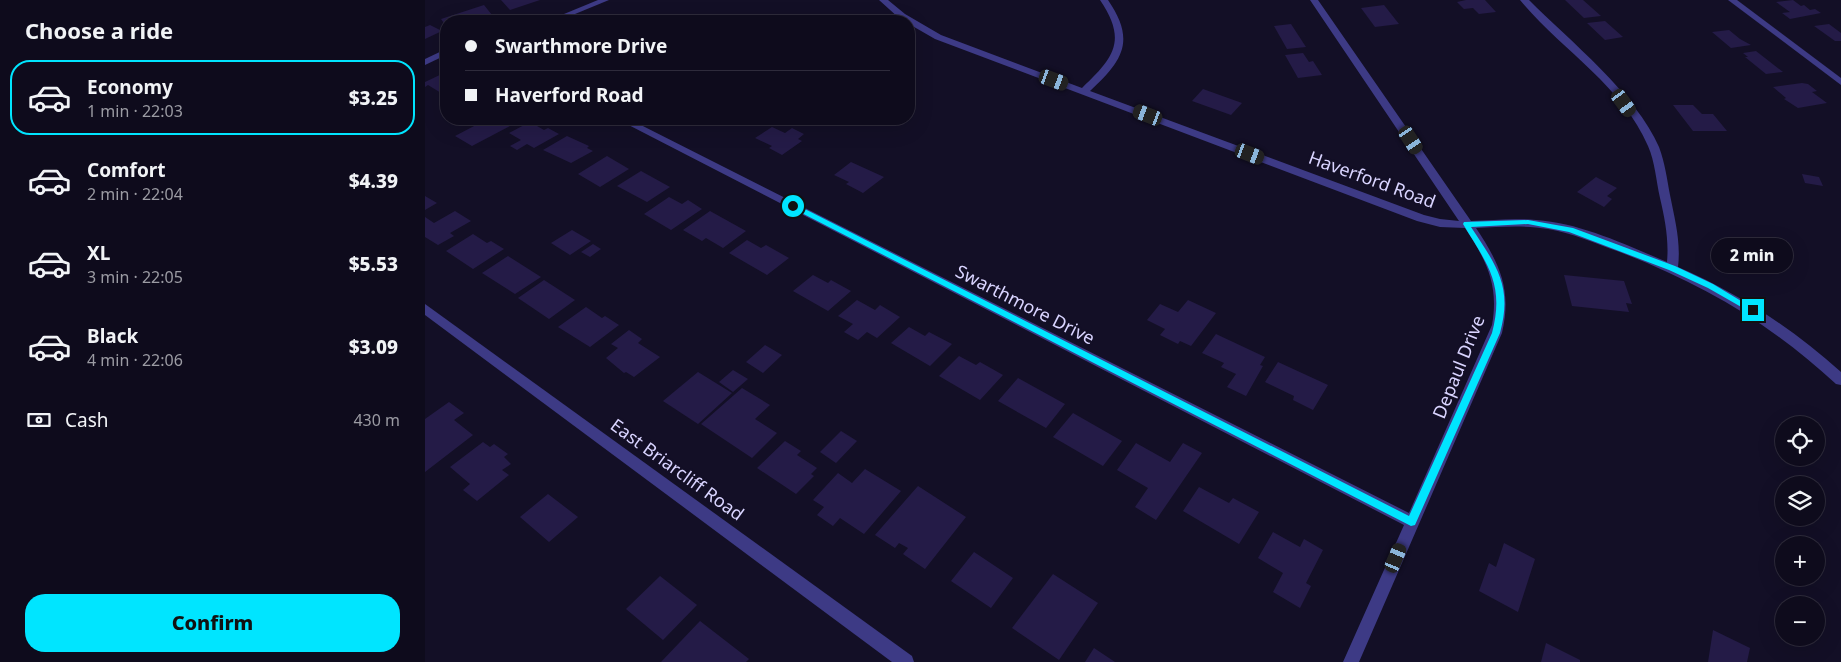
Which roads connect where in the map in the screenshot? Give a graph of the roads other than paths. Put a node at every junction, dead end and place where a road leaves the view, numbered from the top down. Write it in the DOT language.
graph roads {
  1 [pos="605,0"];
  2 [pos="883,0"];
  3 [pos="1104,0"];
  4 [pos="1314,0"];
  5 [pos="1524,0"];
  6 [pos="1732,0"];
  7 [pos="566,15"];
  8 [pos="901,15"];
  9 [pos="915,24"];
  10 [pos="440,55"];
  11 [pos="425,62"];
  12 [pos="1841,82"];
  13 [pos="1084,91"];
  14 [pos="634,125"];
  15 [pos="1466,224"];
  16 [pos="1672,268"];
  17 [pos="425,309"];
  18 [pos="1841,380"];
  19 [pos="1411,522"];
  20 [pos="906,662"];
  21 [pos="1351,662"];
  1 -- 7 [label="street"];
  2 -- 8 [label="street, Haverford Road"];
  3 -- 13 [label="street"];
  4 -- 15 [label="street, Depaul Drive"];
  5 -- 16 [label="street"];
  6 -- 12 [label="street"];
  9 -- 13 [label="street, Haverford Road"];
  10 -- 11 [label="street"];
  13 -- 15 [label="street, Haverford Road"];
  14 -- 19 [label="street, Swarthmore Drive"];
  15 -- 16 [label="street, Haverford Road"];
  15 -- 19 [label="street, Depaul Drive"];
  16 -- 18 [label="street, Haverford Road"];
  17 -- 20 [label="street, East Briarcliff Road"];
  19 -- 21 [label="street, Depaul Drive"];
}
